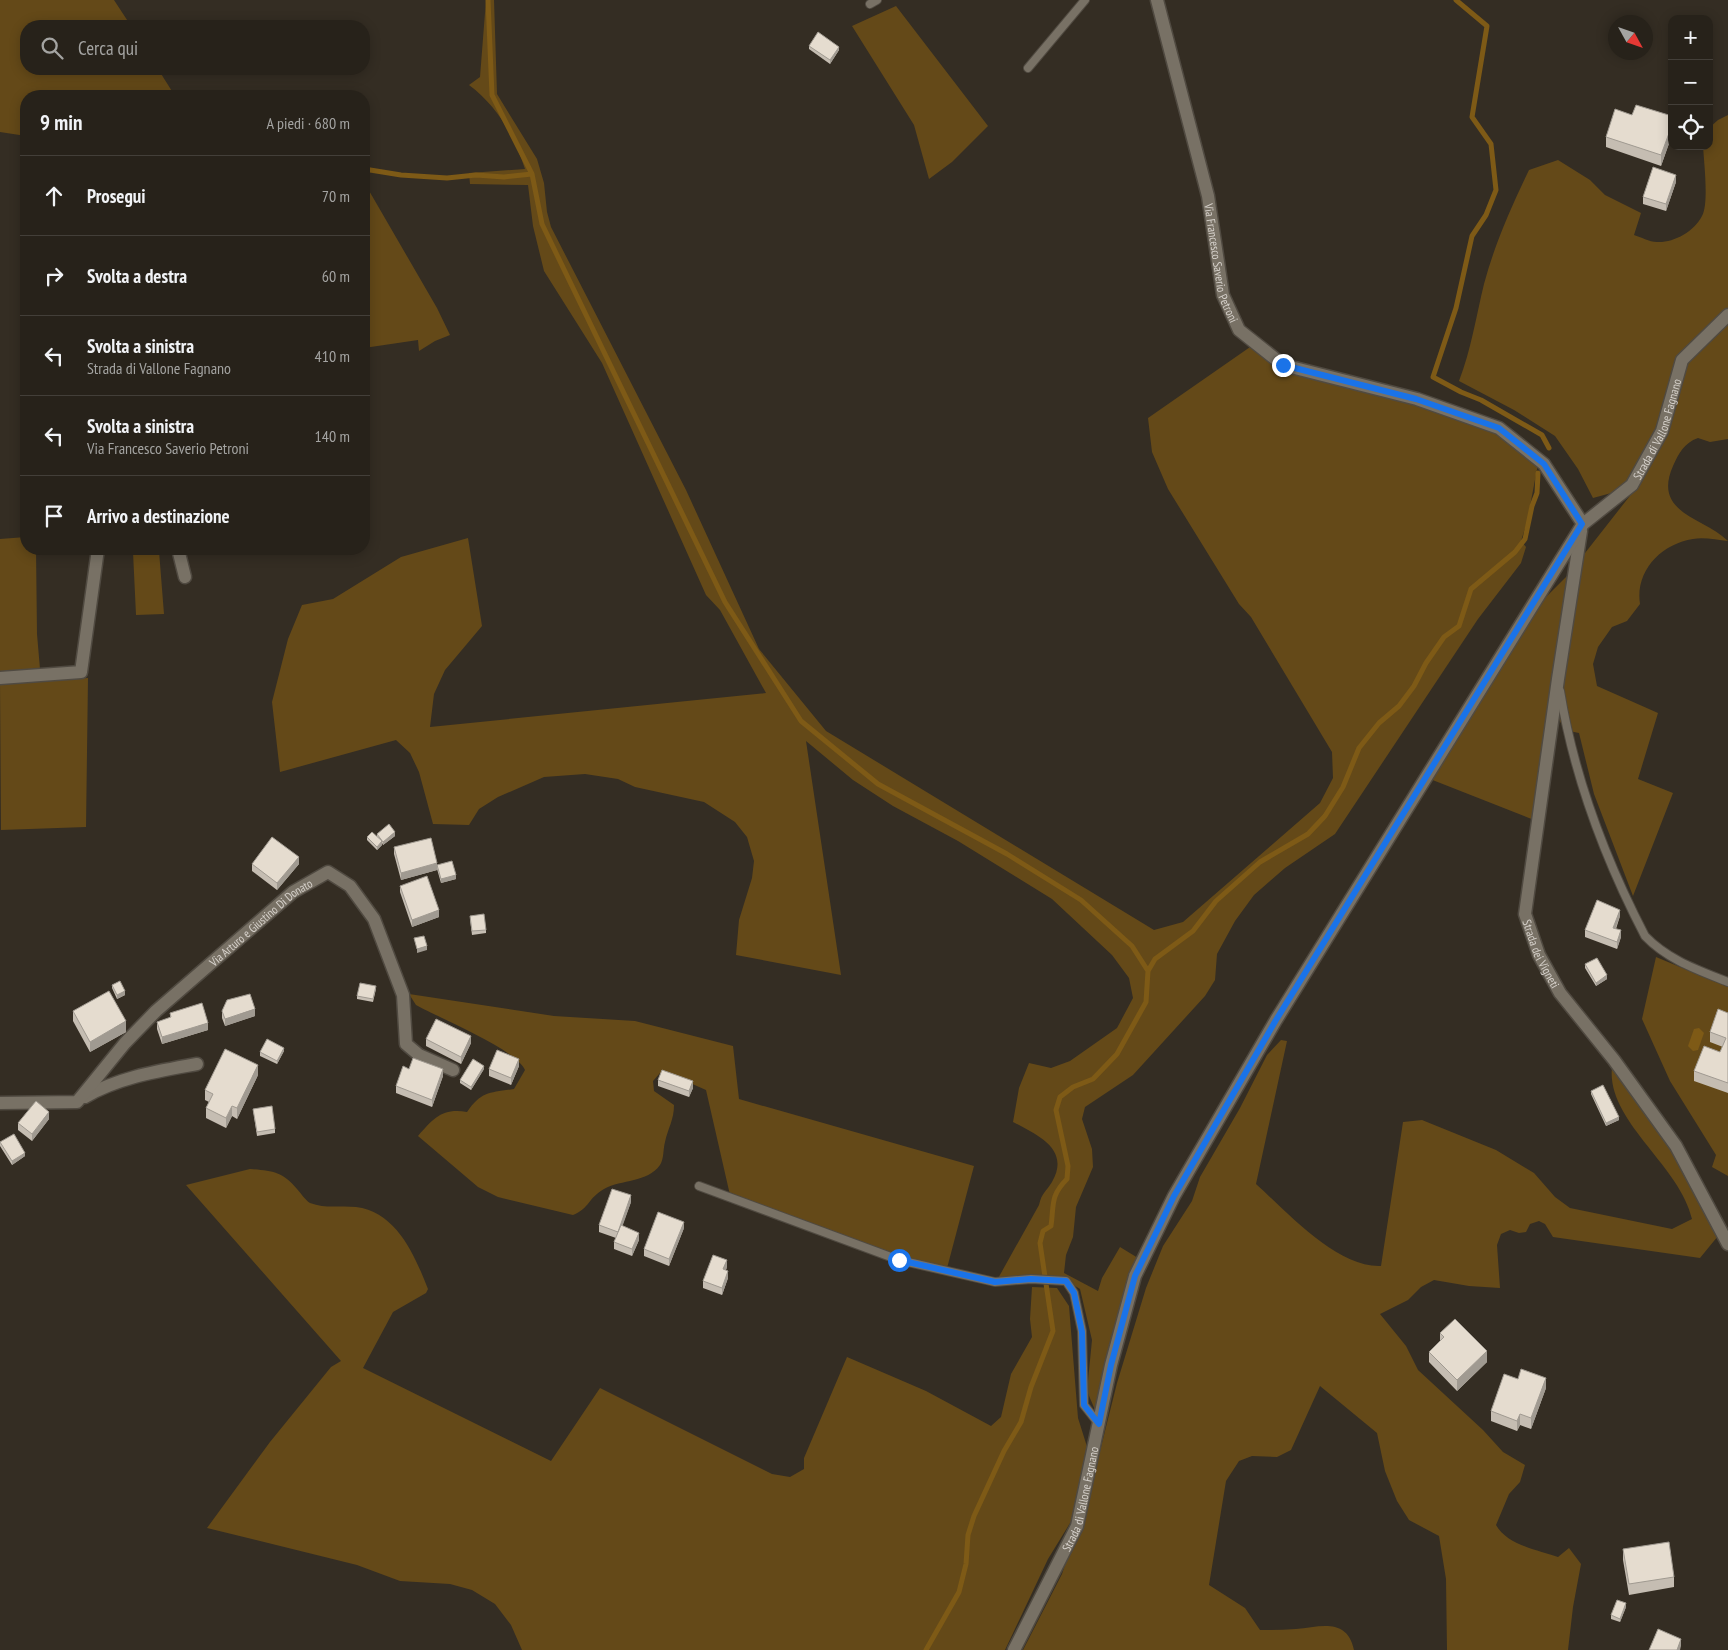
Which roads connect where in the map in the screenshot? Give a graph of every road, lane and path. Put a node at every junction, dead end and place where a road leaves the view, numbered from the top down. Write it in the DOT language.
graph roads {
  1 [pos="1085,0"];
  2 [pos="1157,0"];
  3 [pos="1028,68"];
  4 [pos="1728,315"];
  5 [pos="1582,524"];
  6 [pos="97,555"];
  7 [pos="180,555"];
  8 [pos="185,577"];
  9 [pos="0,678"];
  10 [pos="1558,679"];
  11 [pos="1728,982"];
  12 [pos="198,1064"];
  13 [pos="453,1070"];
  14 [pos="77,1102"];
  15 [pos="0,1103"];
  16 [pos="699,1186"];
  17 [pos="1728,1244"];
  18 [pos="1099,1424"];
  19 [pos="1014,1650"];
  1 -- 3 [label="lane"];
  2 -- 5 [label="street, Via Francesco Saverio Petroni"];
  4 -- 5 [label="street, Strada di Vallone Fagnano"];
  5 -- 10 [label="street, Strada dei Vigneti"];
  5 -- 18 [label="street, Strada di Vallone Fagnano"];
  6 -- 9 [label="street"];
  7 -- 8 [label="street"];
  10 -- 11 [label="lane"];
  10 -- 17 [label="street, Strada dei Vigneti"];
  12 -- 14 [label="street"];
  13 -- 14 [label="street, Via Arturo e Giustino Di Donato"];
  14 -- 15 [label="street"];
  16 -- 18 [label="lane"];
  18 -- 19 [label="street, Strada di Vallone Fagnano"];
}
